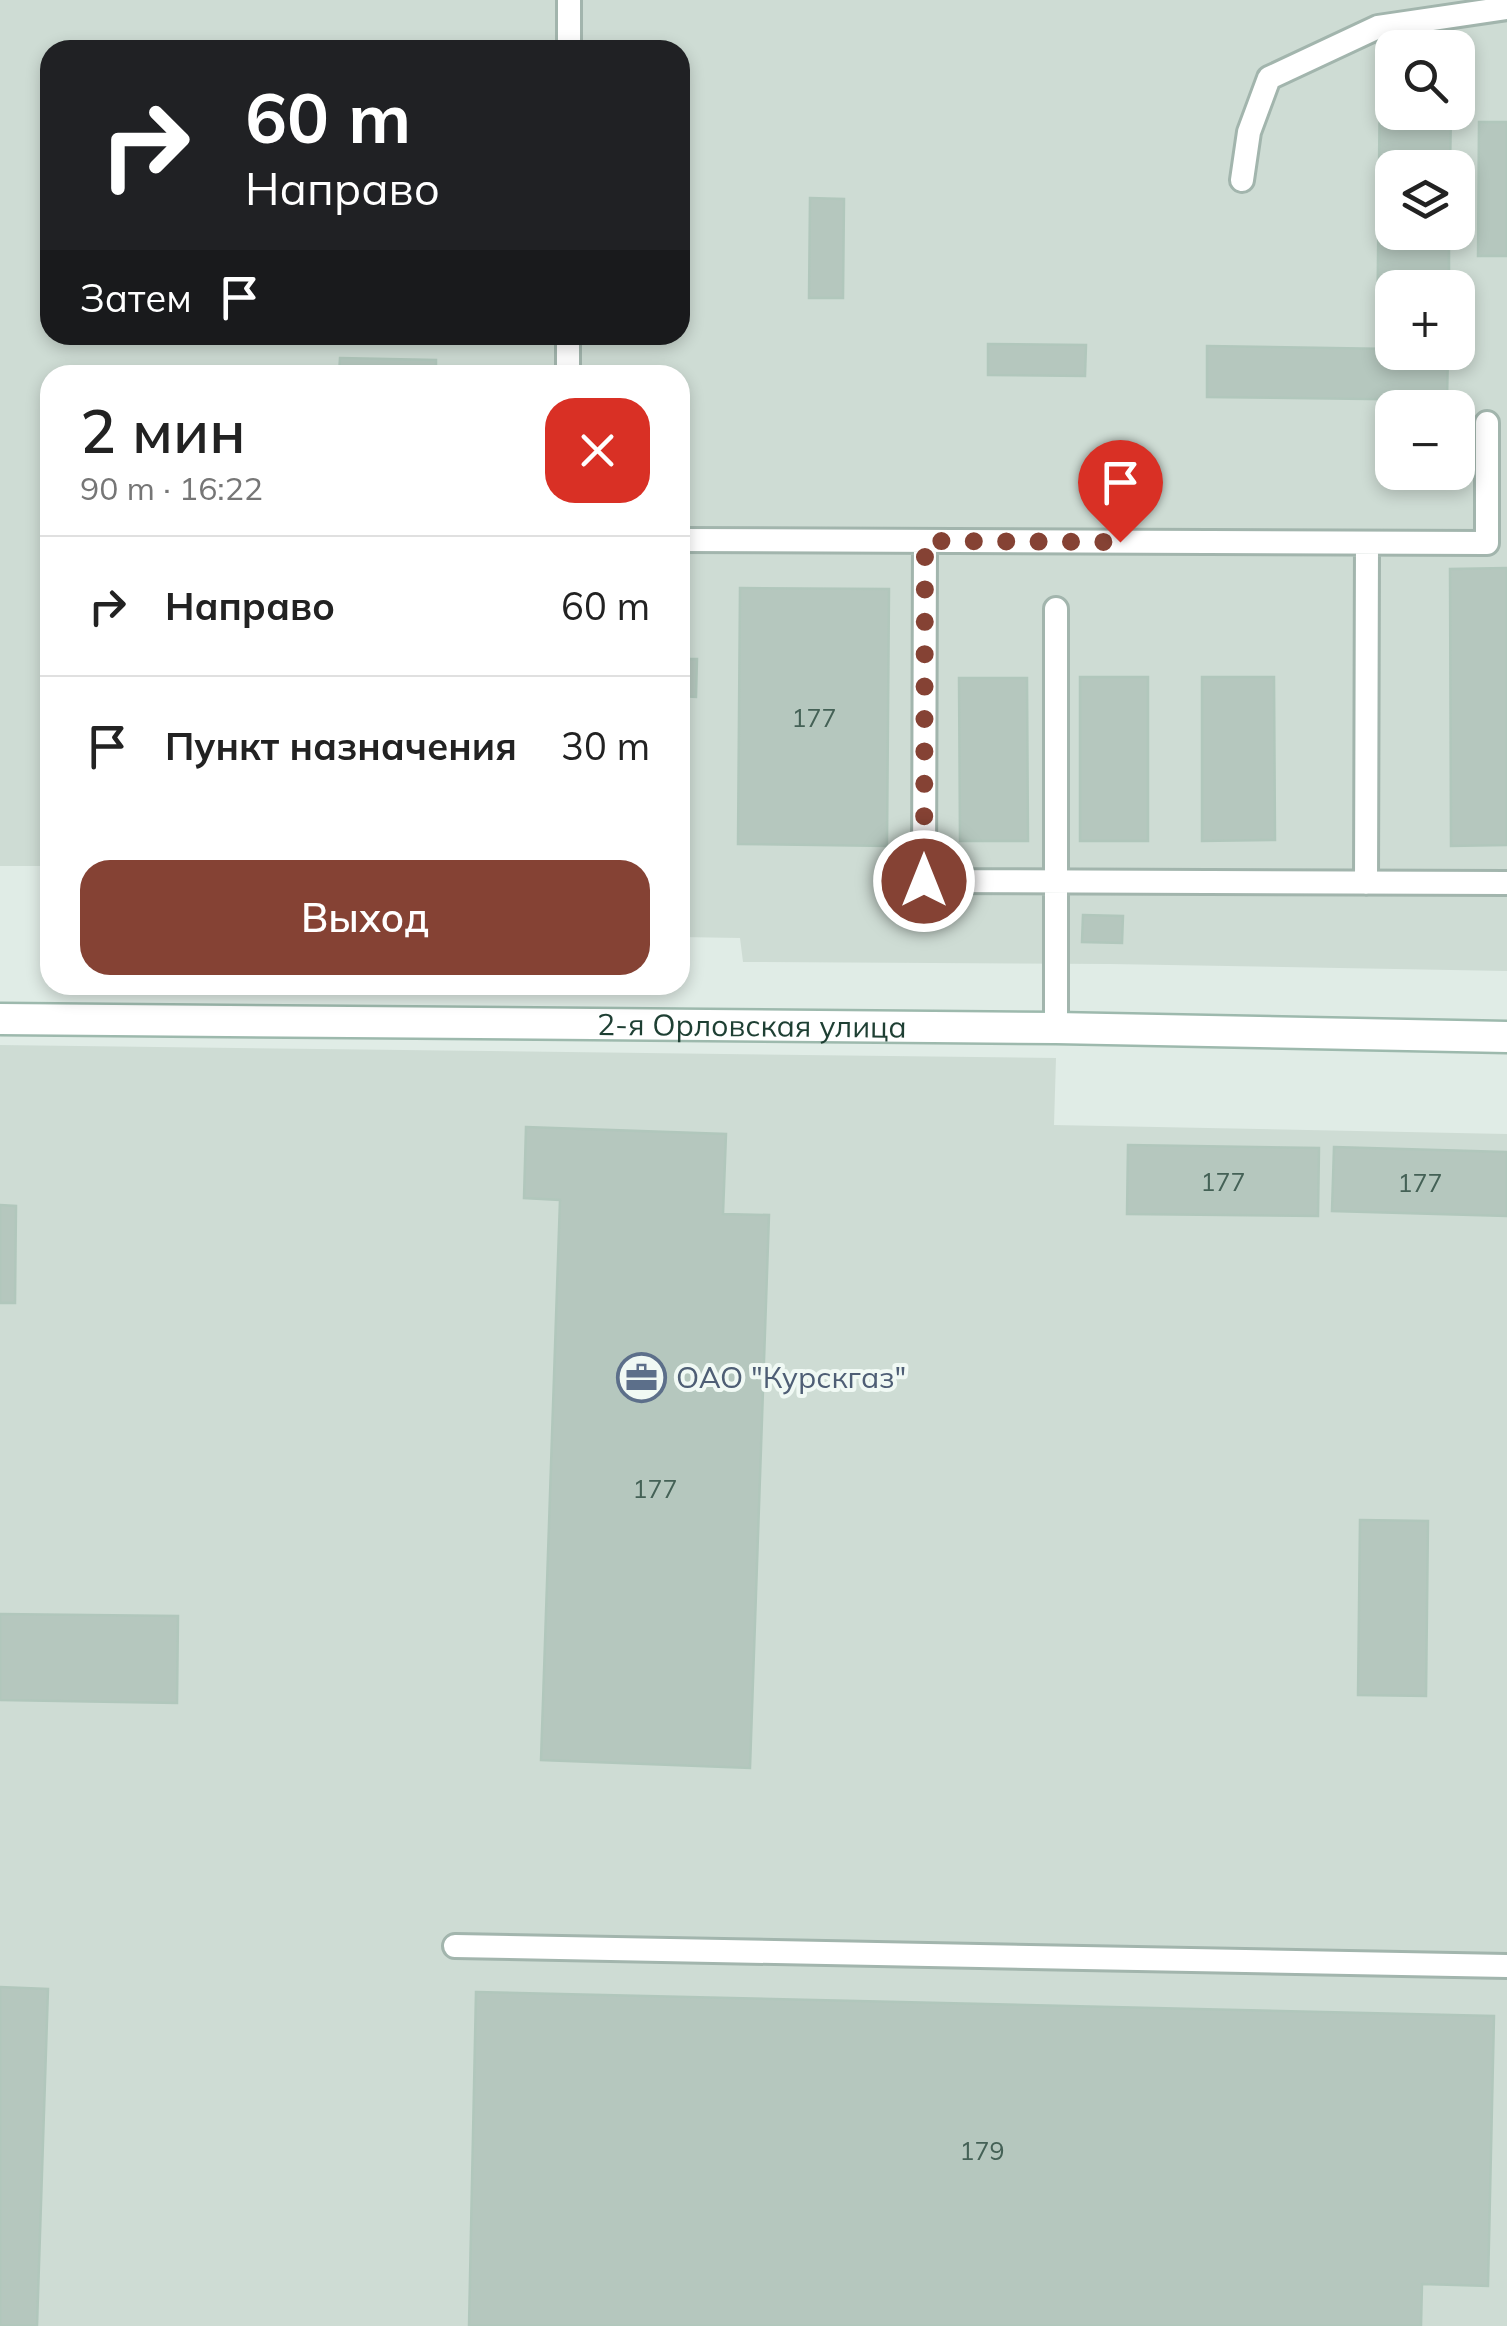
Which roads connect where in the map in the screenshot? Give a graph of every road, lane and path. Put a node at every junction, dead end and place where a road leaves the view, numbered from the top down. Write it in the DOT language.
graph roads {
  1 [pos="569,0"];
  2 [pos="1507,8"];
  3 [pos="569,40"];
  4 [pos="1242,180"];
  5 [pos="1487,424"];
  6 [pos="690,540"];
  7 [pos="925,541"];
  8 [pos="1367,543"];
  9 [pos="1056,609"];
  10 [pos="1056,882"];
  11 [pos="1366,883"];
  12 [pos="1507,884"];
  13 [pos="0,1018"];
  14 [pos="1056,1028"];
  15 [pos="1507,1037"];
  16 [pos="456,1946"];
  17 [pos="1507,1966"];
  1 -- 3 [label="lane"];
  2 -- 4 [label="lane"];
  5 -- 8 [label="lane"];
  6 -- 7 [label="lane"];
  7 -- 8 [label="lane"];
  7 -- 10 [label="lane"];
  8 -- 11 [label="lane"];
  9 -- 10 [label="lane"];
  10 -- 11 [label="lane"];
  10 -- 14 [label="lane"];
  11 -- 12 [label="lane"];
  13 -- 14 [label="street, 2-я Орловская улица"];
  14 -- 15 [label="street, 2-я Орловская улица"];
  16 -- 17 [label="lane"];
}
